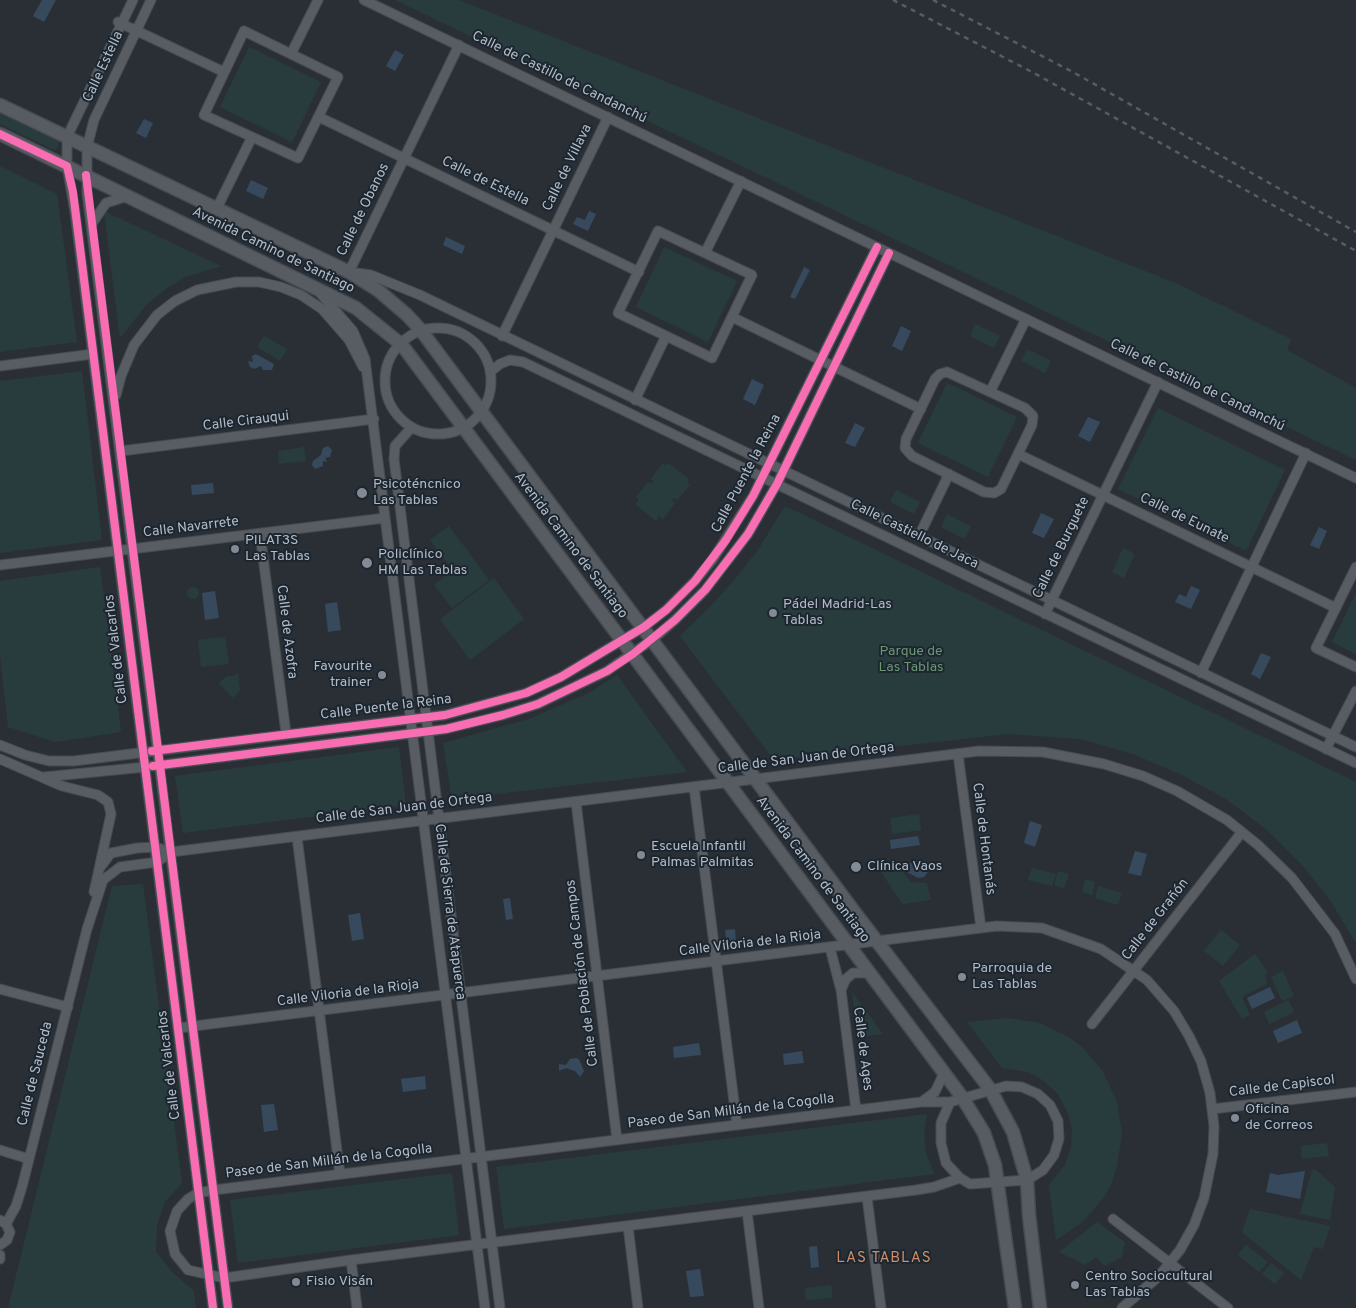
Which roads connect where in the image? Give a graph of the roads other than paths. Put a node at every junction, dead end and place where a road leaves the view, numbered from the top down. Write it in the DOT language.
graph roads {
  1 [pos="133,0"];
  2 [pos="151,0"];
  3 [pos="318,0"];
  4 [pos="364,0"];
  5 [pos="120,23"];
  6 [pos="136,30"];
  7 [pos="459,45"];
  8 [pos="291,54"];
  9 [pos="224,72"];
  10 [pos="0,105"];
  11 [pos="319,117"];
  12 [pos="608,117"];
  13 [pos="0,134"];
  14 [pos="67,137"];
  15 [pos="252,137"];
  16 [pos="87,147"];
  17 [pos="404,158"];
  18 [pos="67,166"];
  19 [pos="86,175"];
  20 [pos="741,181"];
  21 [pos="128,196"];
  22 [pos="216,210"];
  23 [pos="91,225"];
  24 [pos="554,231"];
  25 [pos="877,246"];
  26 [pos="705,253"];
  27 [pos="889,253"];
  28 [pos="349,272"];
  29 [pos="639,272"];
  30 [pos="314,286"];
  31 [pos="732,317"];
  32 [pos="1026,319"];
  33 [pos="454,329"];
  34 [pos="420,330"];
  35 [pos="502,336"];
  36 [pos="666,336"];
  37 [pos="402,345"];
  38 [pos="93,354"];
  39 [pos="820,359"];
  40 [pos="0,366"];
  41 [pos="835,366"];
  42 [pos="366,372"];
  43 [pos="490,372"];
  44 [pos="1158,382"];
  45 [pos="990,392"];
  46 [pos="635,400"];
  47 [pos="115,403"];
  48 [pos="921,409"];
  49 [pos="482,411"];
  50 [pos="374,419"];
  51 [pos="412,427"];
  52 [pos="463,427"];
  53 [pos="121,451"];
  54 [pos="1018,454"];
  55 [pos="1306,454"];
  56 [pos="769,464"];
  57 [pos="784,471"];
  58 [pos="949,474"];
  59 [pos="762,477"];
  60 [pos="1356,478"];
  61 [pos="777,484"];
  62 [pos="1103,495"];
  63 [pos="384,518"];
  64 [pos="260,534"];
  65 [pos="919,536"];
  66 [pos="133,549"];
  67 [pos="118,551"];
  68 [pos="0,565"];
  69 [pos="1252,567"];
  70 [pos="1356,567"];
  71 [pos="1052,601"];
  72 [pos="1336,608"];
  73 [pos="1045,614"];
  74 [pos="644,627"];
  75 [pos="653,639"];
  76 [pos="623,641"];
  77 [pos="633,654"];
  78 [pos="1356,667"];
  79 [pos="1201,673"];
  80 [pos="1356,691"];
  81 [pos="426,717"];
  82 [pos="412,718"];
  83 [pos="428,731"];
  84 [pos="286,733"];
  85 [pos="413,733"];
  86 [pos="1334,736"];
  87 [pos="0,745"];
  88 [pos="1356,747"];
  89 [pos="1326,749"];
  90 [pos="159,750"];
  91 [pos="143,752"];
  92 [pos="958,754"];
  93 [pos="0,759"];
  94 [pos="1356,763"];
  95 [pos="160,764"];
  96 [pos="145,767"];
  97 [pos="44,777"];
  98 [pos="756,778"];
  99 [pos="728,782"];
  100 [pos="694,786"];
  101 [pos="576,802"];
  102 [pos="440,818"];
  103 [pos="424,821"];
  104 [pos="1242,832"];
  105 [pos="297,837"];
  106 [pos="155,846"];
  107 [pos="171,852"];
  108 [pos="157,862"];
  109 [pos="99,868"];
  110 [pos="982,928"];
  111 [pos="87,929"];
  112 [pos="878,942"];
  113 [pos="850,945"];
  114 [pos="830,948"];
  115 [pos="716,962"];
  116 [pos="1134,971"];
  117 [pos="870,973"];
  118 [pos="597,977"];
  119 [pos="1356,979"];
  120 [pos="0,989"];
  121 [pos="841,990"];
  122 [pos="460,994"];
  123 [pos="446,996"];
  124 [pos="68,1007"];
  125 [pos="319,1011"];
  126 [pos="1092,1024"];
  127 [pos="193,1027"];
  128 [pos="178,1028"];
  129 [pos="944,1073"];
  130 [pos="990,1089"];
  131 [pos="1356,1092"];
  132 [pos="962,1097"];
  133 [pos="921,1102"];
  134 [pos="950,1102"];
  135 [pos="856,1110"];
  136 [pos="1212,1110"];
  137 [pos="737,1125"];
  138 [pos="617,1140"];
  139 [pos="0,1150"];
  140 [pos="481,1157"];
  141 [pos="29,1158"];
  142 [pos="466,1159"];
  143 [pos="340,1174"];
  144 [pos="960,1178"];
  145 [pos="1027,1180"];
  146 [pos="998,1183"];
  147 [pos="214,1190"];
  148 [pos="198,1193"];
  149 [pos="867,1197"];
  150 [pos="748,1211"];
  151 [pos="1113,1218"];
  152 [pos="3,1222"];
  153 [pos="628,1226"];
  154 [pos="0,1244"];
  155 [pos="492,1244"];
  156 [pos="477,1246"];
  157 [pos="0,1255"];
  158 [pos="0,1259"];
  159 [pos="352,1260"];
  160 [pos="1170,1263"];
  161 [pos="209,1276"];
  162 [pos="224,1278"];
  163 [pos="213,1308"];
  164 [pos="228,1308"];
  165 [pos="357,1308"];
  166 [pos="485,1308"];
  167 [pos="500,1308"];
  168 [pos="638,1308"];
  169 [pos="759,1308"];
  170 [pos="881,1308"];
  171 [pos="1015,1308"];
  172 [pos="1040,1308"];
  173 [pos="1122,1308"];
  174 [pos="1228,1308"];
  1 -- 5 [label="street, Calle Estella"];
  2 -- 6 [label="street, Calle Estella"];
  3 -- 8 [label="street"];
  4 -- 7 [label="street, Calle de Castillo de Candanchú"];
  5 -- 6 [label="street"];
  5 -- 14 [label="street, Calle Estella"];
  6 -- 9 [label="street"];
  6 -- 16 [label="street, Calle Estella"];
  7 -- 12 [label="street, Calle de Castillo de Candanchú"];
  7 -- 17 [label="street, Calle de Obanos"];
  8 -- 9 [label="street"];
  8 -- 11 [label="street"];
  9 -- 15 [label="street"];
  10 -- 14 [label="street, Avenida Camino de Santiago"];
  11 -- 15 [label="street"];
  11 -- 17 [label="street, Calle de Obanos"];
  12 -- 20 [label="street, Calle de Castillo de Candanchú"];
  12 -- 24 [label="street, Calle de Villava"];
  13 -- 18 [label="street, Avenida Camino de Santiago"];
  14 -- 16 [label="street, Avenida Camino de Santiago"];
  14 -- 18 [label="street, Calle de Valcarlos"];
  15 -- 22 [label="street, Avenida Camino de Santiago"];
  16 -- 19 [label="street, Calle de Valcarlos"];
  16 -- 22 [label="street, Avenida Camino de Santiago"];
  17 -- 24 [label="street, Calle de Estella"];
  17 -- 28 [label="street, Calle de Obanos"];
  18 -- 19 [label="street, Avenida Camino de Santiago"];
  18 -- 38 [label="street, Calle de Valcarlos"];
  19 -- 21 [label="street, Avenida Camino de Santiago"];
  19 -- 23 [label="street, Calle de Valcarlos"];
  20 -- 25 [label="street, Calle de Castillo de Candanchú"];
  20 -- 26 [label="street"];
  21 -- 23 [label="street"];
  21 -- 30 [label="street, Avenida Camino de Santiago"];
  22 -- 28 [label="street, Avenida Camino de Santiago"];
  23 -- 47 [label="street, Calle de Valcarlos"];
  24 -- 29 [label="street, Calle de Villava"];
  24 -- 35 [label="street, Calle de Villava"];
  25 -- 27 [label="street, Calle de Castillo de Candanchú"];
  25 -- 39 [label="street, Calle Puente la Reina"];
  26 -- 29 [label="street"];
  26 -- 31 [label="street"];
  27 -- 32 [label="street, Calle de Castillo de Candanchú"];
  27 -- 41 [label="street, Calle Puente la Reina"];
  28 -- 34 [label="street, Avenida Camino de Santiago"];
  28 -- 35 [label="street, Calle Castiello de Jaca"];
  29 -- 36 [label="street"];
  30 -- 37 [label="street, Avenida Camino de Santiago"];
  30 -- 42 [label="street, Calle de Sierra de Atapuerca"];
  31 -- 36 [label="street"];
  31 -- 39 [label="street"];
  32 -- 44 [label="street, Calle de Castillo de Candanchú"];
  32 -- 45 [label="street"];
  33 -- 34 [label="street, Calle Castiello de Jaca"];
  33 -- 35 [label="street, Calle Castiello de Jaca"];
  33 -- 43 [label="street"];
  34 -- 37 [label="street"];
  34 -- 49 [label="street, Avenida Camino de Santiago"];
  35 -- 46 [label="street, Calle Castiello de Jaca"];
  36 -- 46 [label="street"];
  37 -- 51 [label="street"];
  37 -- 52 [label="street, Avenida Camino de Santiago"];
  38 -- 40 [label="street"];
  38 -- 67 [label="street, Calle de Valcarlos"];
  39 -- 41 [label="street"];
  39 -- 56 [label="street, Calle Puente la Reina"];
  41 -- 48 [label="street"];
  41 -- 57 [label="street, Calle Puente la Reina"];
  42 -- 47 [label="street, Calle de Sierra de Atapuerca"];
  42 -- 50 [label="street, Calle de Sierra de Atapuerca"];
  43 -- 49 [label="street"];
  43 -- 59 [label="street, Calle Castiello de Jaca"];
  44 -- 55 [label="street, Calle de Castillo de Candanchú"];
  44 -- 62 [label="street, Calle de Burguete"];
  45 -- 48 [label="street"];
  45 -- 54 [label="street"];
  46 -- 56 [label="street, Calle Castiello de Jaca"];
  47 -- 53 [label="street, Calle de Valcarlos"];
  48 -- 58 [label="street"];
  49 -- 52 [label="street"];
  49 -- 74 [label="street, Avenida Camino de Santiago"];
  50 -- 53 [label="street, Calle Cirauqui"];
  50 -- 63 [label="street, Calle de Sierra de Atapuerca"];
  51 -- 52 [label="street"];
  51 -- 81 [label="street, Calle de Sierra de Atapuerca"];
  52 -- 76 [label="street, Avenida Camino de Santiago"];
  53 -- 66 [label="street, Calle de Valcarlos"];
  54 -- 58 [label="street"];
  54 -- 62 [label="street, Calle de Burguete"];
  55 -- 60 [label="street, Calle de Castillo de Candanchú"];
  55 -- 69 [label="street"];
  56 -- 57 [label="street, Calle Castiello de Jaca"];
  56 -- 59 [label="street, Calle Puente la Reina"];
  57 -- 61 [label="street, Calle Puente la Reina"];
  57 -- 65 [label="street, Calle Castiello de Jaca"];
  58 -- 65 [label="street"];
  59 -- 61 [label="street, Calle Castiello de Jaca"];
  59 -- 74 [label="street, Calle Puente la Reina"];
  61 -- 73 [label="street, Calle Castiello de Jaca"];
  61 -- 75 [label="street, Calle Puente la Reina"];
  62 -- 69 [label="street, Calle de Eunate"];
  62 -- 71 [label="street, Calle de Burguete"];
  63 -- 64 [label="street, Calle Navarrete"];
  63 -- 82 [label="street, Calle de Sierra de Atapuerca"];
  64 -- 66 [label="street, Calle Navarrete"];
  64 -- 84 [label="street, Calle de Azofra"];
  65 -- 71 [label="street, Calle Castiello de Jaca"];
  66 -- 67 [label="street, Calle Navarrete"];
  66 -- 90 [label="street, Calle de Valcarlos"];
  67 -- 68 [label="street, Calle Navarrete"];
  67 -- 91 [label="street, Calle de Valcarlos"];
  69 -- 72 [label="street, Calle de Eunate"];
  69 -- 79 [label="street"];
  70 -- 72 [label="street"];
  71 -- 73 [label="street, Calle de Burguete"];
  71 -- 79 [label="street, Calle Castiello de Jaca"];
  72 -- 78 [label="street"];
  73 -- 89 [label="street, Calle Castiello de Jaca"];
  74 -- 75 [label="street, Avenida Camino de Santiago"];
  74 -- 76 [label="street, Calle Puente la Reina"];
  75 -- 77 [label="street, Calle Puente la Reina"];
  75 -- 98 [label="street, Avenida Camino de Santiago"];
  76 -- 77 [label="street, Avenida Camino de Santiago"];
  76 -- 81 [label="street, Calle Puente la Reina"];
  77 -- 83 [label="street, Calle Puente la Reina"];
  77 -- 99 [label="street, Avenida Camino de Santiago"];
  79 -- 86 [label="street, Calle Castiello de Jaca"];
  80 -- 86 [label="street"];
  81 -- 82 [label="street, Calle Puente la Reina"];
  81 -- 83 [label="street, Calle de Sierra de Atapuerca"];
  82 -- 84 [label="street, Calle Puente la Reina"];
  82 -- 85 [label="street, Calle de Sierra de Atapuerca"];
  83 -- 85 [label="street, Calle Puente la Reina"];
  83 -- 102 [label="street, Calle de Sierra de Atapuerca"];
  84 -- 90 [label="street, Calle Puente la Reina"];
  85 -- 95 [label="street, Calle Puente la Reina"];
  85 -- 103 [label="street, Calle de Sierra de Atapuerca"];
  86 -- 88 [label="street, Calle Castiello de Jaca"];
  86 -- 89 [label="street"];
  87 -- 91 [label="street, Calle Puente la Reina"];
  89 -- 94 [label="street, Calle Castiello de Jaca"];
  90 -- 91 [label="street, Calle Puente la Reina"];
  90 -- 95 [label="street, Calle de Valcarlos"];
  91 -- 96 [label="street, Calle de Valcarlos"];
  92 -- 98 [label="street, Calle de San Juan de Ortega"];
  92 -- 104 [label="street, Calle de San Juan de Ortega"];
  92 -- 110 [label="street, Calle de Hontanás"];
  93 -- 97 [label="street, Calle de Sauceda"];
  95 -- 96 [label="street, Calle Puente la Reina"];
  95 -- 107 [label="street, Calle de Valcarlos"];
  96 -- 97 [label="street, Calle Puente la Reina"];
  96 -- 106 [label="street, Calle de Valcarlos"];
  97 -- 109 [label="street, Calle de Sauceda"];
  98 -- 99 [label="street, Calle de San Juan de Ortega"];
  98 -- 112 [label="street, Avenida Camino de Santiago"];
  99 -- 100 [label="street, Calle de San Juan de Ortega"];
  99 -- 113 [label="street, Avenida Camino de Santiago"];
  100 -- 101 [label="street, Calle de San Juan de Ortega"];
  100 -- 115 [label="street"];
  101 -- 102 [label="street, Calle de San Juan de Ortega"];
  101 -- 118 [label="street, Calle de Población de Campos"];
  102 -- 103 [label="street, Calle de San Juan de Ortega"];
  102 -- 122 [label="street, Calle de Sierra de Atapuerca"];
  103 -- 105 [label="street, Calle de San Juan de Ortega"];
  103 -- 123 [label="street, Calle de Sierra de Atapuerca"];
  104 -- 116 [label="street, Calle de Grañón"];
  104 -- 119 [label="street, Calle de San Juan de Ortega"];
  105 -- 107 [label="street, Calle de San Juan de Ortega"];
  105 -- 125 [label="street"];
  106 -- 107 [label="street, Calle de San Juan de Ortega"];
  106 -- 108 [label="street, Calle de Valcarlos"];
  106 -- 109 [label="street"];
  107 -- 108 [label="street, Calle de San Juan de Ortega"];
  107 -- 127 [label="street, Calle de Valcarlos"];
  108 -- 111 [label="street, Calle de Sauceda"];
  108 -- 128 [label="street, Calle de Valcarlos"];
  109 -- 111 [label="street, Calle de Sauceda"];
  110 -- 112 [label="street, Calle Viloria de la Rioja"];
  110 -- 116 [label="street, Calle Viloria de la Rioja"];
  111 -- 124 [label="street, Calle de Sauceda"];
  112 -- 113 [label="street, Calle Viloria de la Rioja"];
  112 -- 130 [label="street, Avenida Camino de Santiago"];
  113 -- 114 [label="street, Calle Viloria de la Rioja"];
  113 -- 117 [label="street, Avenida Camino de Santiago"];
  114 -- 115 [label="street, Calle Viloria de la Rioja"];
  114 -- 121 [label="street, Calle de Ages"];
  115 -- 118 [label="street, Calle Viloria de la Rioja"];
  115 -- 137 [label="street"];
  116 -- 126 [label="street, Calle de Grañón"];
  116 -- 136 [label="street, Calle Viloria de la Rioja"];
  117 -- 121 [label="street, Calle de Ages"];
  117 -- 129 [label="street, Avenida Camino de Santiago"];
  118 -- 122 [label="street, Calle Viloria de la Rioja"];
  118 -- 138 [label="street, Calle de Población de Campos"];
  120 -- 124 [label="street"];
  121 -- 135 [label="street, Calle de Ages"];
  122 -- 123 [label="street, Calle Viloria de la Rioja"];
  122 -- 140 [label="street, Calle de Sierra de Atapuerca"];
  123 -- 125 [label="street, Calle Viloria de la Rioja"];
  123 -- 142 [label="street, Calle de Sierra de Atapuerca"];
  124 -- 141 [label="street, Calle de Sauceda"];
  125 -- 127 [label="street, Calle Viloria de la Rioja"];
  125 -- 143 [label="street"];
  127 -- 128 [label="street, Calle Viloria de la Rioja"];
  127 -- 147 [label="street, Calle de Valcarlos"];
  128 -- 148 [label="street, Calle de Valcarlos"];
  129 -- 132 [label="street, Avenida Camino de Santiago"];
  129 -- 133 [label="street"];
  130 -- 132 [label="street"];
  130 -- 145 [label="street, Avenida Camino de Santiago"];
  130 -- 145 [label="street"];
  131 -- 136 [label="street, Calle de Capiscol"];
  132 -- 134 [label="street"];
  132 -- 146 [label="street, Avenida Camino de Santiago"];
  133 -- 134 [label="street, Paseo de San Millán de la Cogolla"];
  133 -- 135 [label="street, Paseo de San Millán de la Cogolla"];
  134 -- 144 [label="street"];
  135 -- 137 [label="street, Paseo de San Millán de la Cogolla"];
  136 -- 160 [label="street, Calle Viloria de la Rioja"];
  137 -- 138 [label="street, Paseo de San Millán de la Cogolla"];
  138 -- 140 [label="street, Paseo de San Millán de la Cogolla"];
  139 -- 141 [label="street"];
  140 -- 142 [label="street, Paseo de San Millán de la Cogolla"];
  140 -- 155 [label="street, Calle de Sierra de Atapuerca"];
  141 -- 152 [label="street, Calle de Sauceda"];
  142 -- 143 [label="street, Paseo de San Millán de la Cogolla"];
  142 -- 156 [label="street, Calle de Sierra de Atapuerca"];
  143 -- 147 [label="street, Paseo de San Millán de la Cogolla"];
  144 -- 146 [label="street"];
  144 -- 149 [label="street, Paseo de San Millán de la Cogolla"];
  145 -- 146 [label="street"];
  145 -- 172 [label="street, Avenida Camino de Santiago"];
  146 -- 171 [label="street, Avenida Camino de Santiago"];
  147 -- 148 [label="street, Paseo de San Millán de la Cogolla"];
  147 -- 162 [label="street, Calle de Valcarlos"];
  148 -- 161 [label="street, Calle de Valcarlos"];
  148 -- 161 [label="street, Paseo de San Millán de la Cogolla"];
  149 -- 150 [label="street, Paseo de San Millán de la Cogolla"];
  149 -- 170 [label="street"];
  150 -- 153 [label="street, Paseo de San Millán de la Cogolla"];
  150 -- 169 [label="street"];
  151 -- 160 [label="street"];
  152 -- 154 [label="street, Calle de Sauceda"];
  153 -- 155 [label="street, Paseo de San Millán de la Cogolla"];
  153 -- 168 [label="street"];
  155 -- 156 [label="street, Paseo de San Millán de la Cogolla"];
  155 -- 167 [label="street, Calle de Sierra de Atapuerca"];
  156 -- 159 [label="street, Paseo de San Millán de la Cogolla"];
  156 -- 166 [label="street, Calle de Sierra de Atapuerca"];
  157 -- 158 [label="street"];
  159 -- 162 [label="street, Paseo de San Millán de la Cogolla"];
  159 -- 165 [label="street"];
  160 -- 173 [label="street, Calle Viloria de la Rioja"];
  160 -- 174 [label="street"];
  161 -- 162 [label="street, Paseo de San Millán de la Cogolla"];
  161 -- 163 [label="street, Calle de Valcarlos"];
  162 -- 164 [label="street, Calle de Valcarlos"];
}
